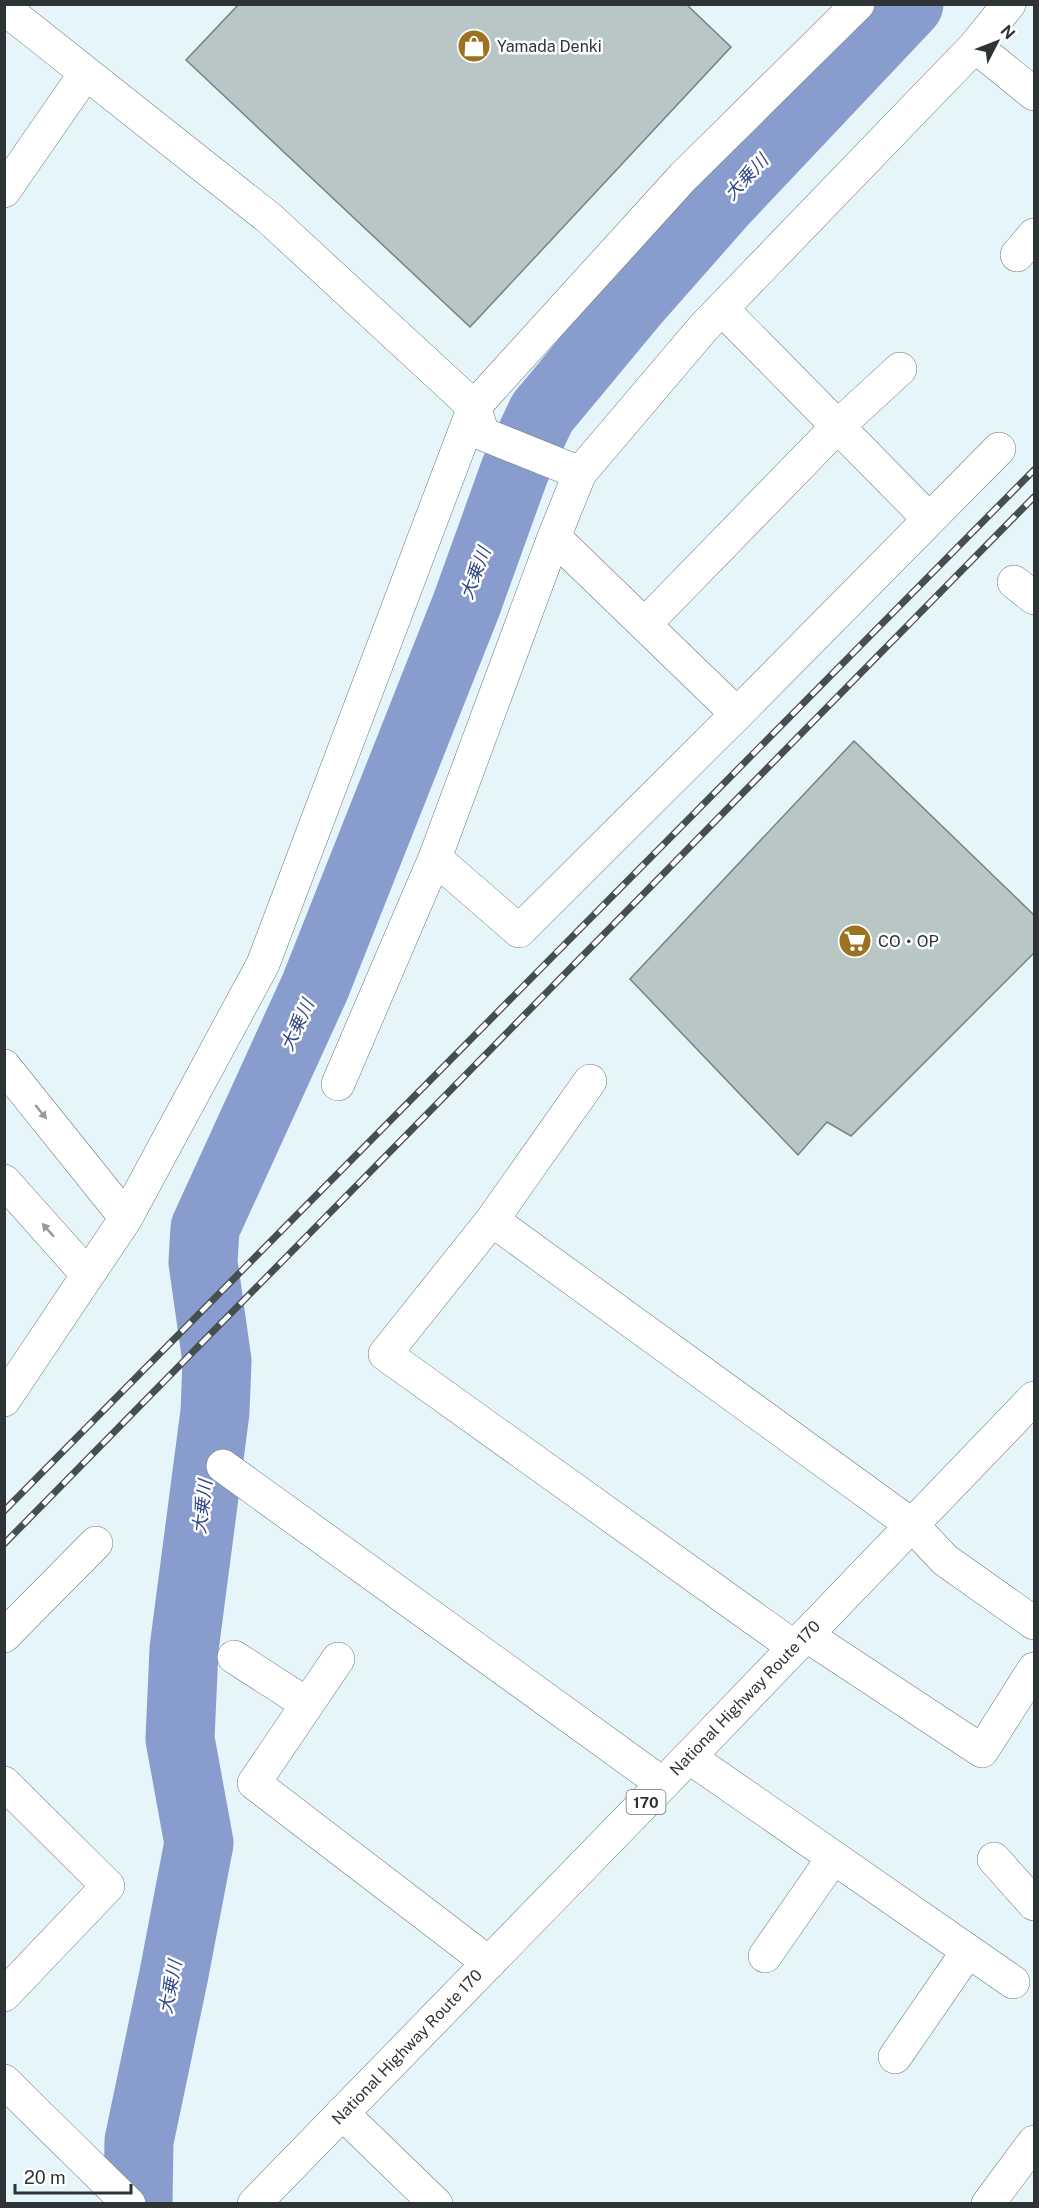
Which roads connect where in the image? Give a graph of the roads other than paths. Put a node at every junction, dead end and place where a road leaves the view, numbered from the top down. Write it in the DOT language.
graph roads {
  1 [pos="858,4"];
  2 [pos="1009,4"];
  3 [pos="4,8"];
  4 [pos="975,46"];
  5 [pos="85,74"];
  6 [pos="1035,94"];
  7 [pos="4,191"];
  8 [pos="723,309"];
  9 [pos="900,369"];
  10 [pos="479,421"];
  11 [pos="838,426"];
  12 [pos="999,449"];
  13 [pos="570,469"];
  14 [pos="928,518"];
  15 [pos="554,537"];
  16 [pos="645,624"];
  17 [pos="737,714"];
  18 [pos="435,858"];
  19 [pos="4,1066"];
  20 [pos="590,1081"];
  21 [pos="338,1084"];
  22 [pos="4,1181"];
  23 [pos="126,1218"];
  24 [pos="492,1220"];
  25 [pos="87,1274"];
  26 [pos="1035,1398"];
  27 [pos="4,1400"];
  28 [pos="223,1466"];
  29 [pos="912,1525"];
  30 [pos="96,1543"];
  31 [pos="1035,1623"];
  32 [pos="4,1636"];
  33 [pos="800,1641"];
  34 [pos="234,1657"];
  35 [pos="338,1659"];
  36 [pos="1035,1669"];
  37 [pos="307,1704"];
  38 [pos="690,1757"];
  39 [pos="4,1783"];
  40 [pos="663,1784"];
  41 [pos="833,1858"];
  42 [pos="994,1859"];
  43 [pos="1035,1904"];
  44 [pos="968,1951"];
  45 [pos="765,1956"];
  46 [pos="489,1963"];
  47 [pos="1013,1982"];
  48 [pos="4,1995"];
  49 [pos="895,2057"];
  50 [pos="4,2081"];
  51 [pos="342,2113"];
  52 [pos="1035,2142"];
  53 [pos="129,2204"];
  54 [pos="254,2204"];
  55 [pos="436,2204"];
  56 [pos="988,2204"];
  1 -- 10 [label="main road"];
  2 -- 4 [label="main road"];
  3 -- 5 [label="main road"];
  4 -- 6 [label="main road"];
  4 -- 8 [label="main road"];
  5 -- 7 [label="main road"];
  5 -- 10 [label="main road"];
  8 -- 11 [label="main road"];
  8 -- 13 [label="main road"];
  9 -- 11 [label="main road"];
  10 -- 13 [label="main road"];
  10 -- 23 [label="main road"];
  11 -- 14 [label="main road"];
  11 -- 16 [label="main road"];
  12 -- 14 [label="main road"];
  13 -- 15 [label="main road"];
  14 -- 17 [label="main road"];
  15 -- 16 [label="main road"];
  15 -- 18 [label="main road"];
  16 -- 17 [label="main road"];
  17 -- 18 [label="main road"];
  18 -- 21 [label="main road"];
  19 -- 23 [label="main road, one-way"];
  20 -- 24 [label="main road"];
  25 -- 22 [label="main road, one-way"];
  23 -- 25 [label="main road"];
  24 -- 29 [label="main road"];
  24 -- 33 [label="main road"];
  25 -- 27 [label="main road"];
  26 -- 29 [label="main road, National Highway Route 170 / 170"];
  28 -- 40 [label="main road"];
  29 -- 31 [label="main road"];
  29 -- 33 [label="main road, National Highway Route 170 / 170"];
  30 -- 32 [label="main road"];
  33 -- 36 [label="main road"];
  33 -- 38 [label="main road, National Highway Route 170 / 170"];
  34 -- 37 [label="main road"];
  35 -- 37 [label="main road"];
  37 -- 46 [label="main road"];
  38 -- 40 [label="main road, National Highway Route 170 / 170"];
  38 -- 41 [label="main road"];
  39 -- 48 [label="main road"];
  40 -- 46 [label="main road, National Highway Route 170 / 170"];
  41 -- 44 [label="main road"];
  41 -- 45 [label="main road"];
  42 -- 43 [label="main road"];
  44 -- 47 [label="main road"];
  44 -- 49 [label="main road"];
  46 -- 51 [label="main road, National Highway Route 170 / 170"];
  50 -- 53 [label="main road"];
  51 -- 54 [label="main road, National Highway Route 170 / 170"];
  51 -- 55 [label="main road"];
  52 -- 56 [label="main road"];
}
